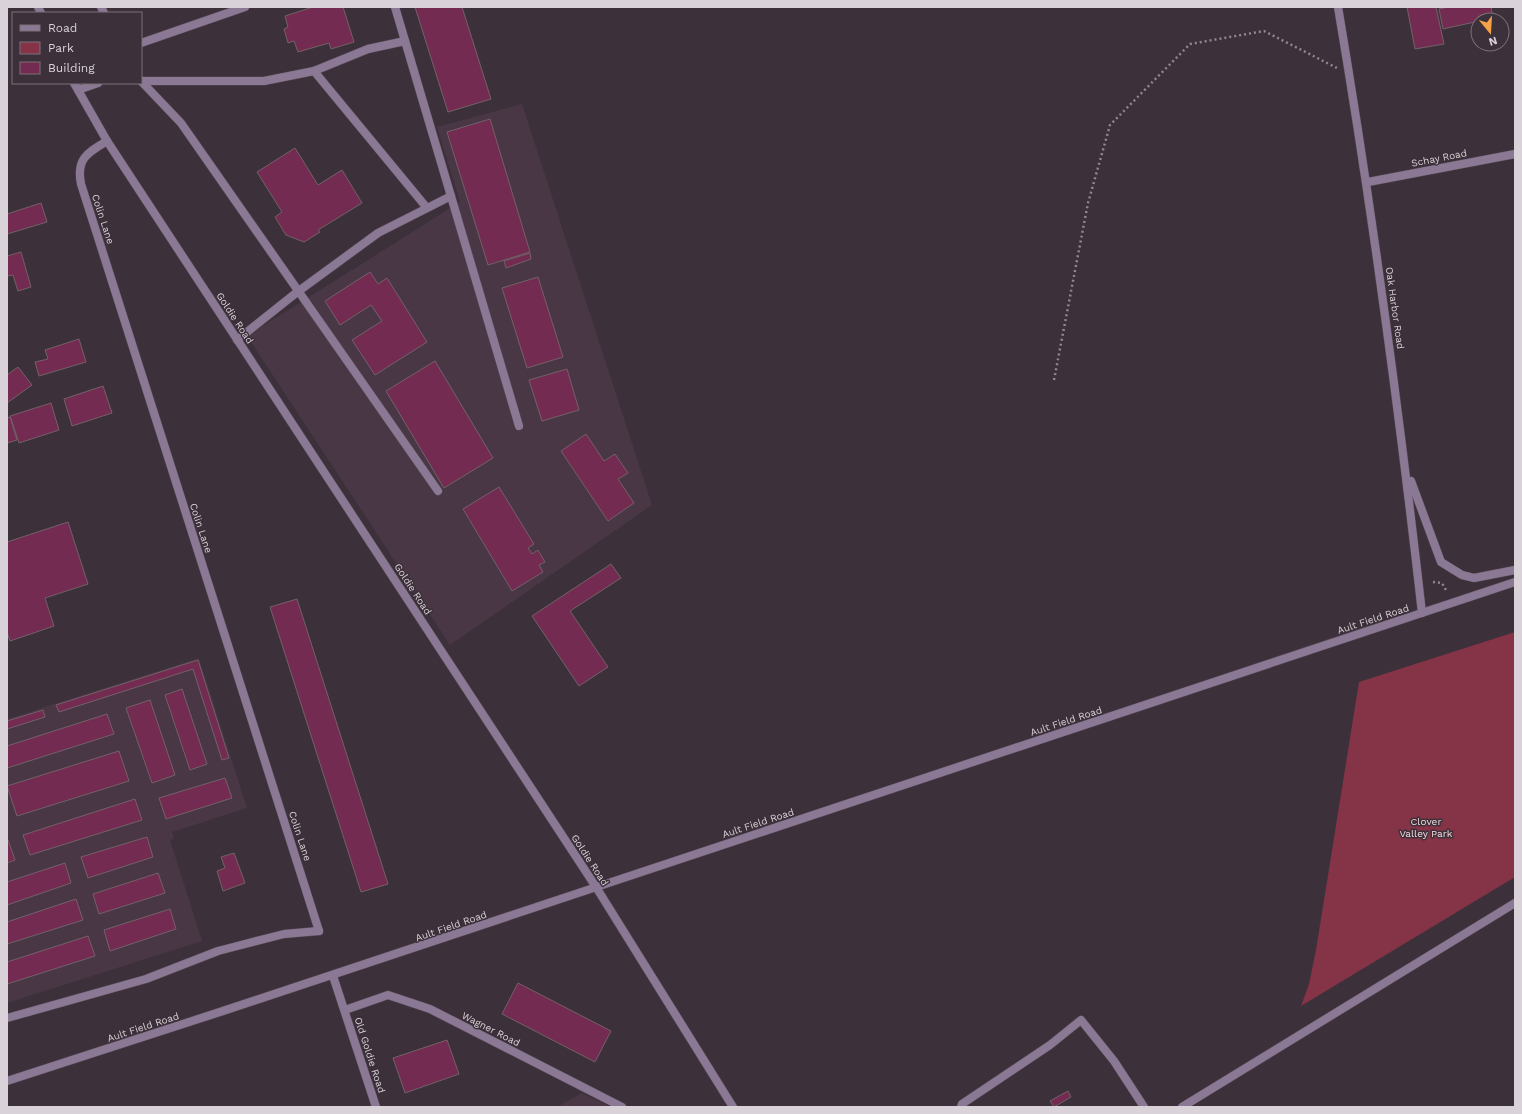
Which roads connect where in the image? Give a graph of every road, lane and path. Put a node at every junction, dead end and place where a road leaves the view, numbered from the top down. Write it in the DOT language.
graph roads {
  1 [pos="245,7"];
  2 [pos="395,7"];
  3 [pos="1338,7"];
  4 [pos="405,40"];
  5 [pos="142,43"];
  6 [pos="314,71"];
  7 [pos="1350,75"];
  8 [pos="142,81"];
  9 [pos="142,82"];
  10 [pos="92,84"];
  11 [pos="76,87"];
  12 [pos="107,141"];
  13 [pos="1515,154"];
  14 [pos="1368,182"];
  15 [pos="451,196"];
  16 [pos="427,208"];
  17 [pos="298,291"];
  18 [pos="237,340"];
  19 [pos="1054,380"];
  20 [pos="519,426"];
  21 [pos="1407,468"];
  22 [pos="438,491"];
  23 [pos="1515,570"];
  24 [pos="1446,578"];
  25 [pos="1433,582"];
  26 [pos="1515,582"];
  27 [pos="1442,583"];
  28 [pos="1447,592"];
  29 [pos="1422,613"];
  30 [pos="596,887"];
  31 [pos="1515,903"];
  32 [pos="333,976"];
  33 [pos="345,1010"];
  34 [pos="7,1018"];
  35 [pos="7,1081"];
  36 [pos="1183,1106"];
  37 [pos="376,1107"];
  38 [pos="622,1107"];
  39 [pos="733,1107"];
  40 [pos="961,1107"];
  41 [pos="1144,1107"];
  1 -- 5 [label="street"];
  2 -- 4 [label="street"];
  3 -- 7 [label="street, Oak Harbor Road"];
  4 -- 6 [label="street"];
  4 -- 15 [label="street"];
  6 -- 8 [label="street"];
  6 -- 16 [label="street"];
  7 -- 14 [label="street, Oak Harbor Road"];
  7 -- 19 [label="path"];
  9 -- 17 [label="street"];
  10 -- 11 [label="street"];
  11 -- 12 [label="street, Goldie Road"];
  12 -- 18 [label="street, Goldie Road"];
  12 -- 34 [label="street, Colin Lane"];
  13 -- 14 [label="street, Schay Road"];
  14 -- 21 [label="street, Oak Harbor Road"];
  15 -- 16 [label="street"];
  15 -- 20 [label="street"];
  16 -- 17 [label="street"];
  17 -- 18 [label="street"];
  17 -- 22 [label="street"];
  18 -- 30 [label="street, Goldie Road"];
  21 -- 23 [label="street"];
  21 -- 29 [label="street, Oak Harbor Road"];
  24 -- 27 [label="path"];
  25 -- 27 [label="path"];
  26 -- 29 [label="street, Ault Field Road"];
  27 -- 28 [label="path"];
  29 -- 30 [label="street, Ault Field Road"];
  30 -- 32 [label="street, Ault Field Road"];
  30 -- 39 [label="street, Goldie Road"];
  31 -- 36 [label="street"];
  32 -- 33 [label="street"];
  32 -- 35 [label="street, Ault Field Road"];
  33 -- 37 [label="street, Old Goldie Road"];
  33 -- 38 [label="street, Wagner Road"];
  40 -- 41 [label="street"];
}
